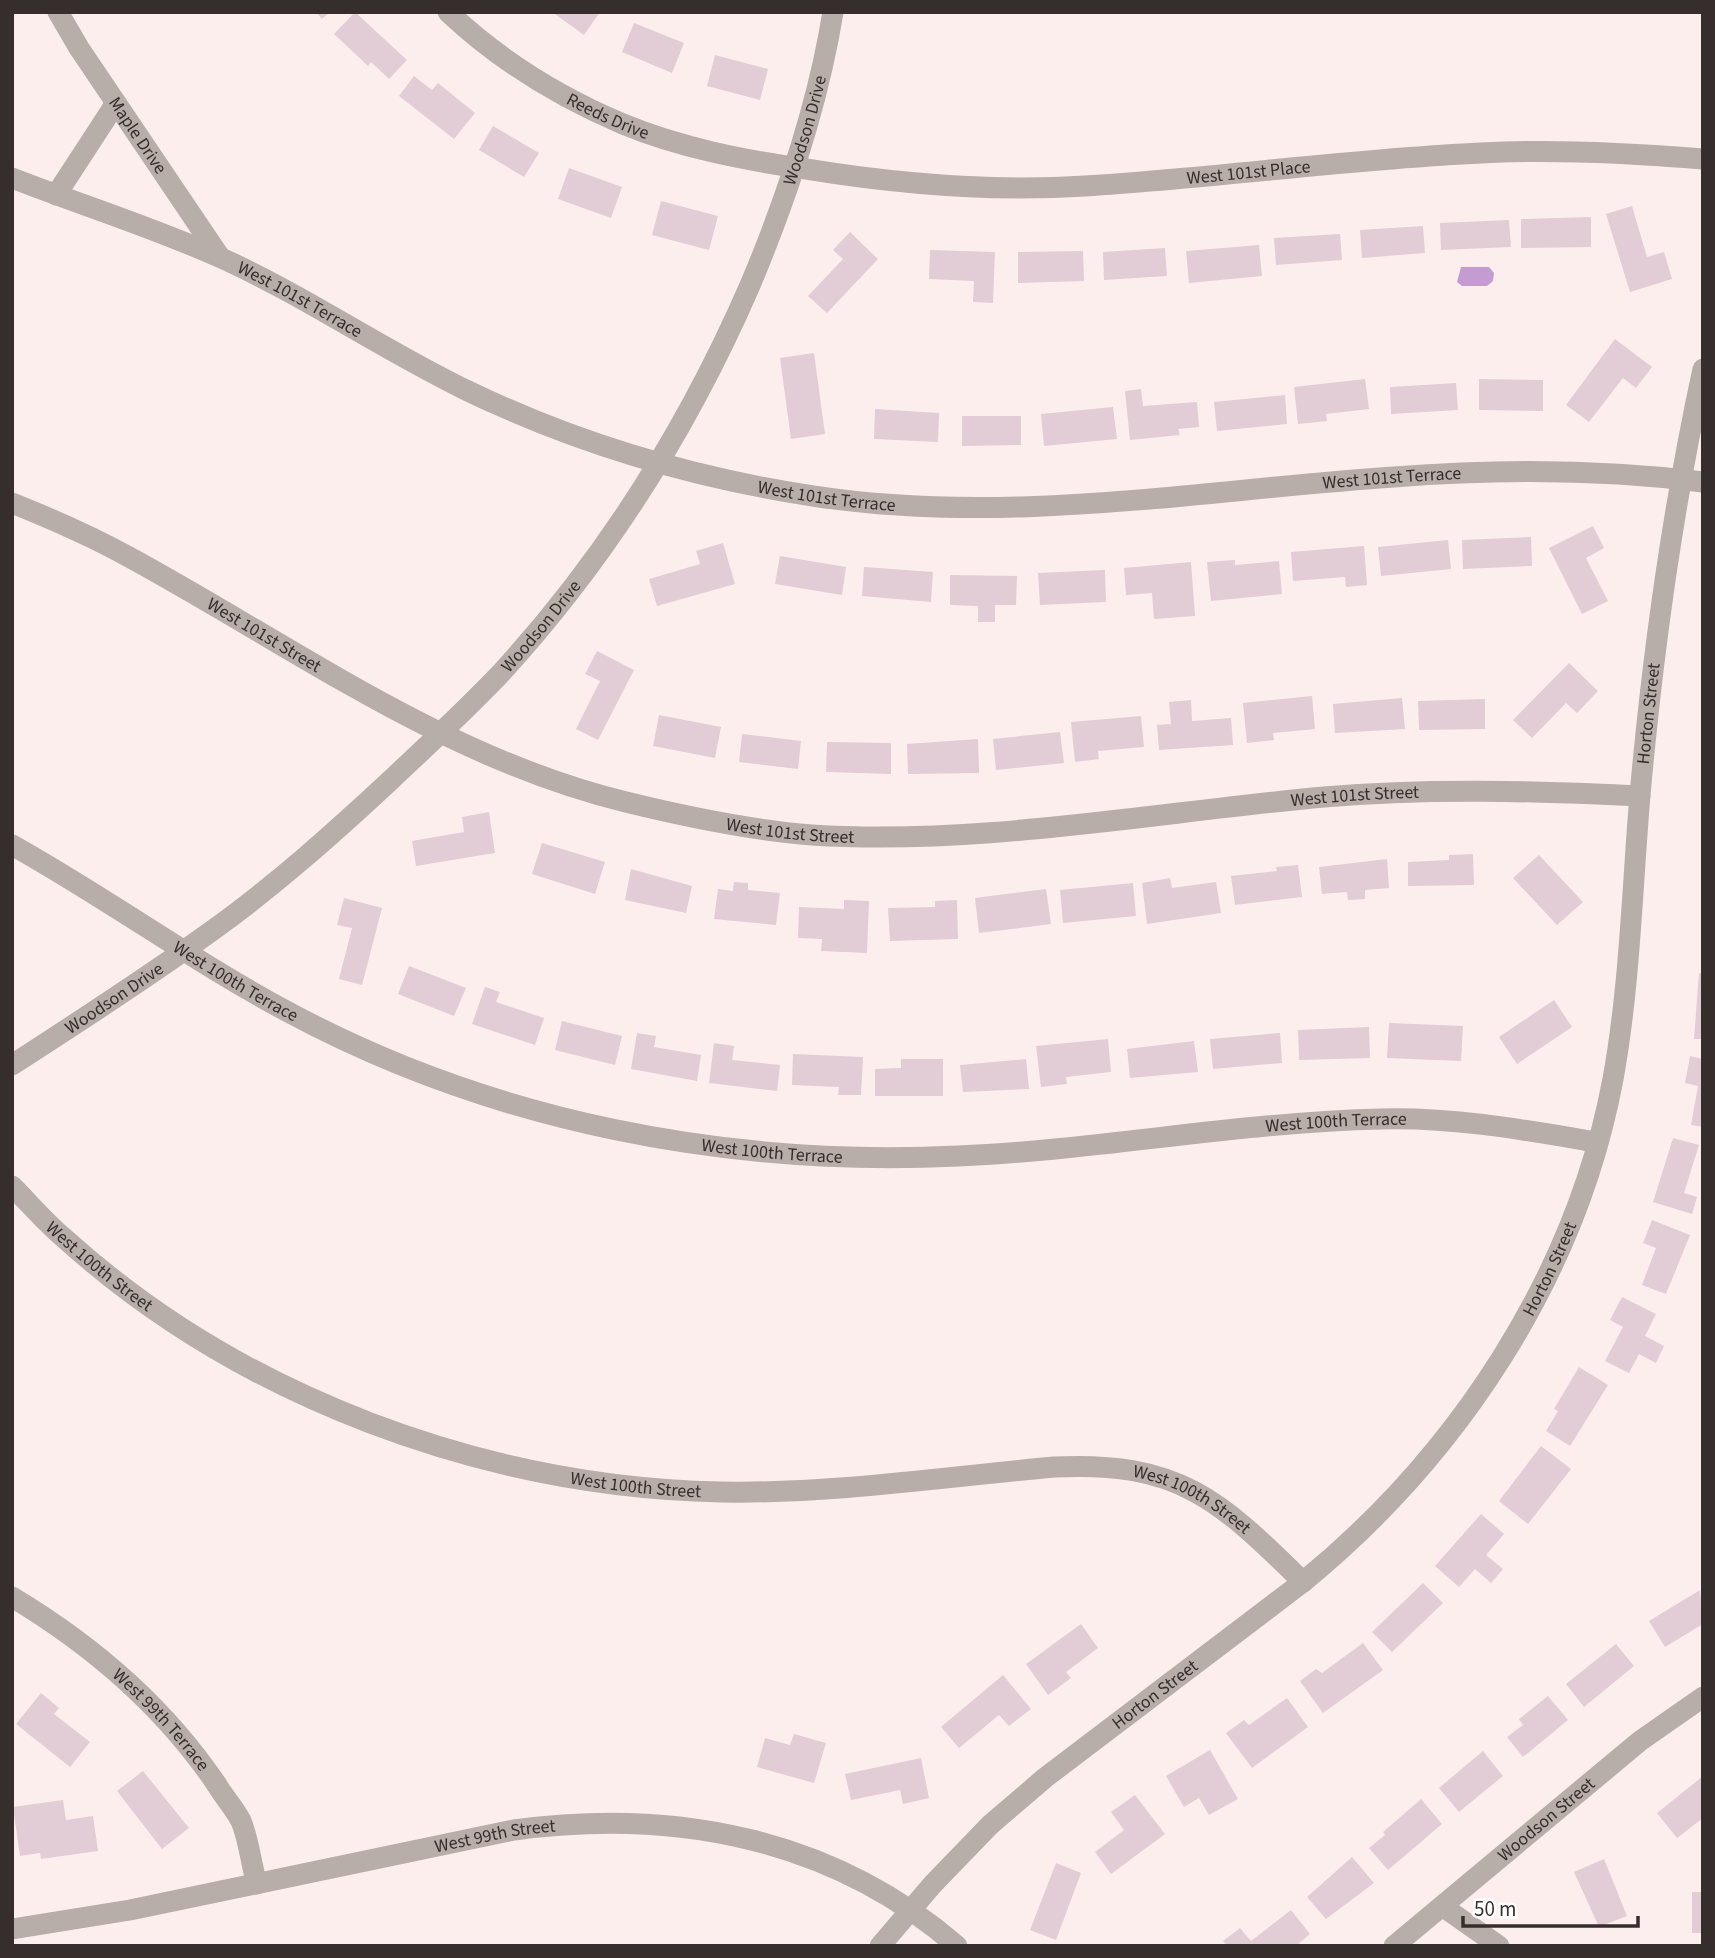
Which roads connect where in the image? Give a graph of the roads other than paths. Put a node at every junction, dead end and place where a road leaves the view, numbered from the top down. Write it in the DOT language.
graph roads {
  1 [pos="58,12"];
  2 [pos="448,12"];
  3 [pos="833,12"];
  4 [pos="116,103"];
  5 [pos="1703,159"];
  6 [pos="793,167"];
  7 [pos="12,178"];
  8 [pos="57,195"];
  9 [pos="220,257"];
  10 [pos="1703,369"];
  11 [pos="658,462"];
  12 [pos="1679,479"];
  13 [pos="1703,482"];
  14 [pos="12,503"];
  15 [pos="441,733"];
  16 [pos="1640,796"];
  17 [pos="12,845"];
  18 [pos="183,951"];
  19 [pos="12,1065"];
  20 [pos="1596,1142"];
  21 [pos="12,1185"];
  22 [pos="1303,1582"];
  23 [pos="12,1597"];
  24 [pos="1703,1697"];
  25 [pos="257,1884"];
  26 [pos="1442,1906"];
  27 [pos="909,1910"];
  28 [pos="12,1929"];
  29 [pos="880,1946"];
  30 [pos="957,1946"];
  31 [pos="1394,1946"];
  32 [pos="1499,1946"];
  1 -- 4 [label="street, Maple Drive"];
  2 -- 6 [label="street, Reeds Drive"];
  3 -- 6 [label="street, Woodson Drive"];
  4 -- 8 [label="street"];
  4 -- 9 [label="street, Maple Drive"];
  5 -- 6 [label="street, West 101st Place"];
  6 -- 11 [label="street, Woodson Drive"];
  7 -- 8 [label="street, West 101st Terrace"];
  8 -- 9 [label="street, West 101st Terrace"];
  9 -- 11 [label="street, West 101st Terrace"];
  10 -- 12 [label="street, Horton Street"];
  11 -- 12 [label="street, West 101st Terrace"];
  11 -- 15 [label="street, Woodson Drive"];
  12 -- 13 [label="street, West 101st Terrace"];
  12 -- 16 [label="street, Horton Street"];
  14 -- 15 [label="street, West 101st Street"];
  15 -- 16 [label="street, West 101st Street"];
  15 -- 18 [label="street, Woodson Drive"];
  16 -- 20 [label="street, Horton Street"];
  17 -- 18 [label="street, West 100th Terrace"];
  18 -- 19 [label="street, Woodson Drive"];
  18 -- 20 [label="street, West 100th Terrace"];
  20 -- 22 [label="street, Horton Street"];
  21 -- 22 [label="street, West 100th Street"];
  22 -- 27 [label="street, Horton Street"];
  23 -- 25 [label="street, West 99th Terrace"];
  24 -- 26 [label="street, Woodson Street"];
  25 -- 27 [label="street, West 99th Street"];
  25 -- 28 [label="street, West 99th Street"];
  26 -- 31 [label="street, Woodson Street"];
  26 -- 32 [label="street"];
  27 -- 29 [label="street, Horton Street"];
  27 -- 30 [label="street, West 99th Street"];
}
